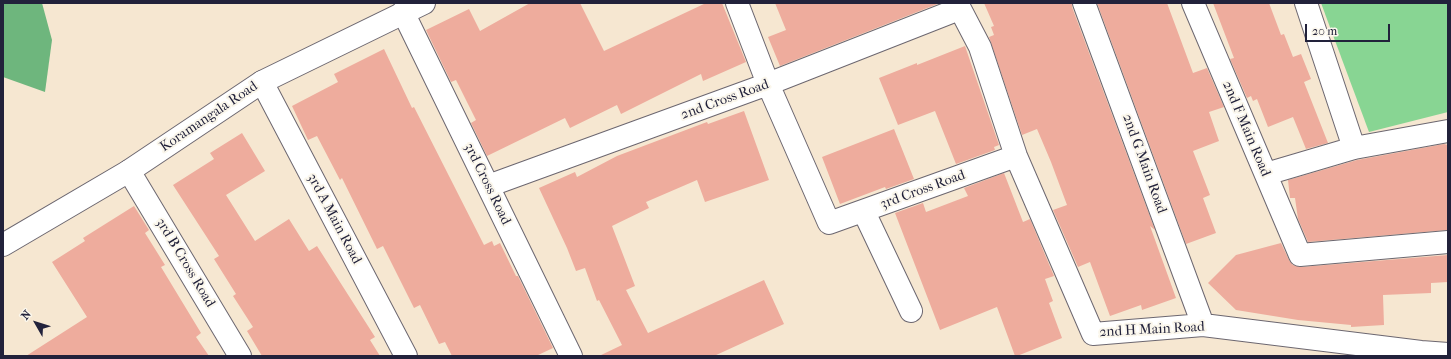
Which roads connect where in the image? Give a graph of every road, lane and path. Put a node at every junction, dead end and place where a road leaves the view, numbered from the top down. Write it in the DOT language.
graph roads {
  1 [pos="424,3"];
  2 [pos="737,3"];
  3 [pos="1084,3"];
  4 [pos="1193,3"];
  5 [pos="1306,3"];
  6 [pos="958,6"];
  7 [pos="403,12"];
  8 [pos="262,82"];
  9 [pos="768,84"];
  10 [pos="1448,131"];
  11 [pos="1354,148"];
  12 [pos="1016,156"];
  13 [pos="129,171"];
  14 [pos="1266,174"];
  15 [pos="488,186"];
  16 [pos="864,212"];
  17 [pos="1448,242"];
  18 [pos="3,245"];
  19 [pos="911,311"];
  20 [pos="1203,325"];
  21 [pos="1421,354"];
  22 [pos="1448,354"];
  23 [pos="240,356"];
  24 [pos="406,356"];
  25 [pos="572,356"];
  1 -- 7 [label="street, Koramangala Road"];
  2 -- 9 [label="street"];
  3 -- 20 [label="street, 2nd G Main Road"];
  4 -- 14 [label="street, 2nd F Main Road"];
  5 -- 11 [label="street"];
  6 -- 9 [label="street, 2nd Cross Road"];
  6 -- 12 [label="street, 2nd H Main Road"];
  7 -- 8 [label="street, Koramangala Road"];
  7 -- 15 [label="street, 3rd Cross Road"];
  8 -- 13 [label="street, Koramangala Road"];
  8 -- 24 [label="street, 3rd A Main Road"];
  9 -- 15 [label="street, 2nd Cross Road"];
  9 -- 16 [label="street, 3rd Cross Road"];
  10 -- 11 [label="street"];
  11 -- 14 [label="street"];
  12 -- 16 [label="street, 3rd Cross Road"];
  12 -- 20 [label="street, 2nd H Main Road"];
  13 -- 18 [label="street, Koramangala Road"];
  13 -- 23 [label="street, 3rd B Cross Road"];
  14 -- 17 [label="street, 2nd F Main Road"];
  15 -- 25 [label="street, 3rd Cross Road"];
  16 -- 19 [label="street"];
  20 -- 21 [label="street, 2nd H Main Road"];
  21 -- 22 [label="street, 2nd H Main Road"];
}
